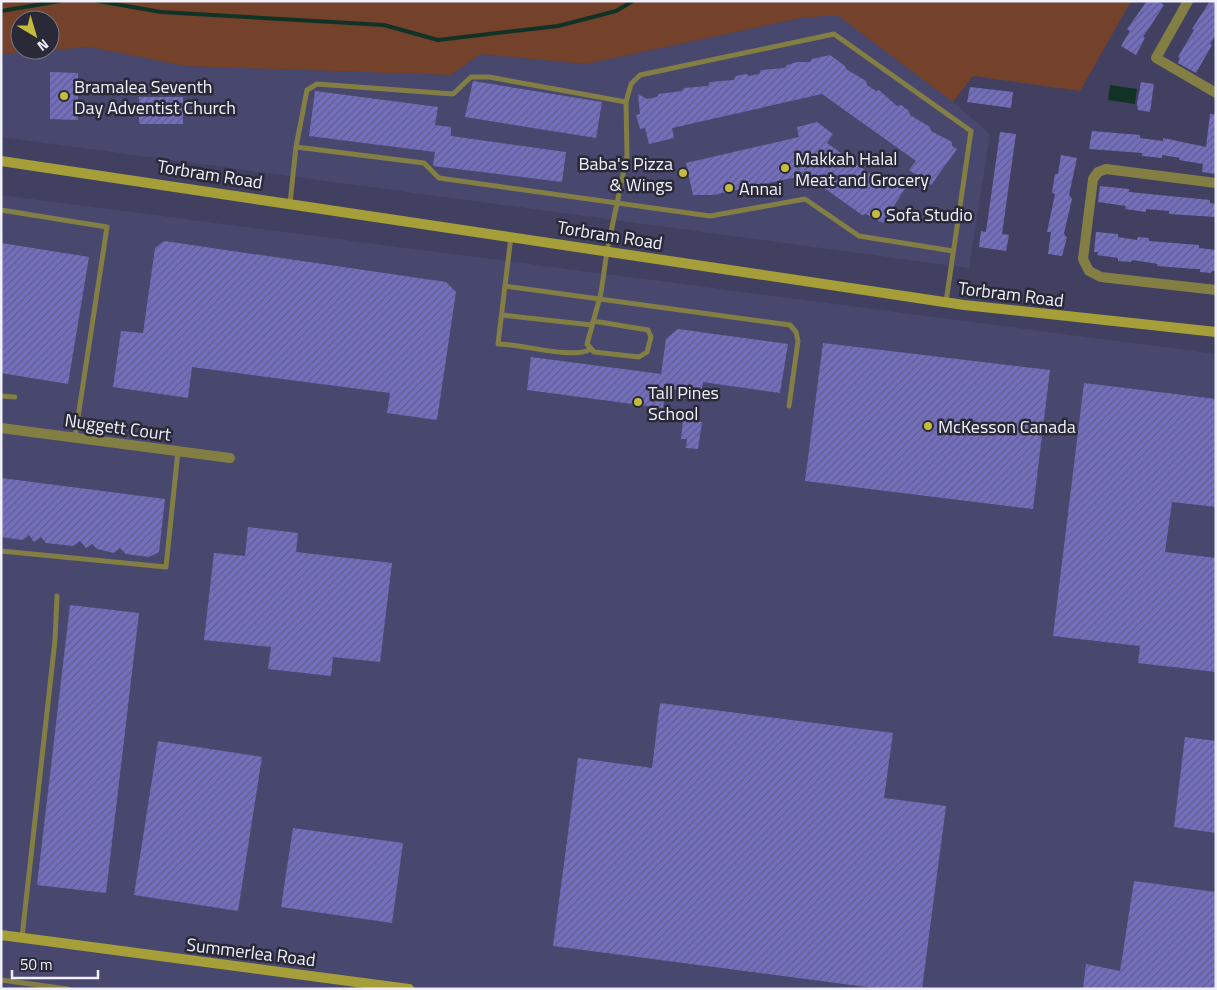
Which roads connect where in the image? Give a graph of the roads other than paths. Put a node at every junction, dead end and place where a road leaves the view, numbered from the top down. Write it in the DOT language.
graph roads {
  1 [pos="1188,1"];
  2 [pos="1216,93"];
  3 [pos="626,102"];
  4 [pos="296,146"];
  5 [pos="1,161"];
  6 [pos="1216,183"];
  7 [pos="617,202"];
  8 [pos="290,203"];
  9 [pos="1,210"];
  10 [pos="511,236"];
  11 [pos="607,251"];
  12 [pos="953,251"];
  13 [pos="505,286"];
  14 [pos="1216,290"];
  15 [pos="600,298"];
  16 [pos="946,302"];
  17 [pos="502,315"];
  18 [pos="593,323"];
  19 [pos="1216,332"];
  20 [pos="589,350"];
  21 [pos="1,396"];
  22 [pos="15,397"];
  23 [pos="789,406"];
  24 [pos="1,428"];
  25 [pos="75,437"];
  26 [pos="178,451"];
  27 [pos="230,458"];
  28 [pos="1,551"];
  29 [pos="57,596"];
  30 [pos="1,935"];
  31 [pos="22,937"];
  32 [pos="1,980"];
  33 [pos="68,989"];
  34 [pos="408,989"];
  1 -- 2 [label="street"];
  3 -- 4 [label="lane"];
  3 -- 7 [label="lane"];
  3 -- 12 [label="lane"];
  4 -- 7 [label="lane"];
  4 -- 8 [label="lane"];
  5 -- 8 [label="main road, Torbram Road"];
  6 -- 14 [label="street"];
  7 -- 11 [label="lane"];
  7 -- 12 [label="lane"];
  8 -- 10 [label="main road, Torbram Road"];
  9 -- 25 [label="lane"];
  10 -- 11 [label="main road, Torbram Road"];
  10 -- 13 [label="lane"];
  11 -- 15 [label="lane"];
  11 -- 16 [label="main road, Torbram Road"];
  12 -- 16 [label="lane"];
  13 -- 15 [label="lane"];
  13 -- 17 [label="lane"];
  15 -- 18 [label="lane"];
  15 -- 23 [label="lane"];
  16 -- 19 [label="main road, Torbram Road"];
  17 -- 18 [label="lane"];
  17 -- 20 [label="lane"];
  18 -- 20 [label="lane"];
  18 -- 20 [label="lane"];
  21 -- 22 [label="lane"];
  24 -- 25 [label="street, Nuggett Court"];
  25 -- 26 [label="street, Nuggett Court"];
  26 -- 27 [label="street, Nuggett Court"];
  26 -- 28 [label="lane"];
  29 -- 31 [label="lane"];
  30 -- 31 [label="main road, Summerlea Road"];
  31 -- 34 [label="main road, Summerlea Road"];
  32 -- 33 [label="lane"];
}
